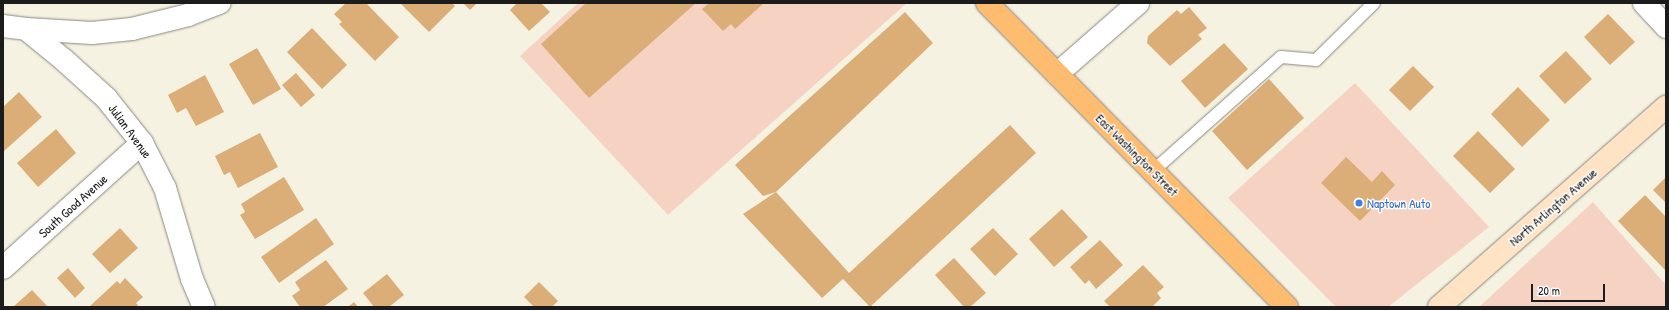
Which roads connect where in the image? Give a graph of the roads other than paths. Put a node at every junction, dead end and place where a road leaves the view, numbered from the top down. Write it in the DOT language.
graph roads {
  1 [pos="220,3"];
  2 [pos="986,3"];
  3 [pos="1138,3"];
  4 [pos="1374,3"];
  5 [pos="1644,3"];
  6 [pos="1666,27"];
  7 [pos="10,29"];
  8 [pos="1058,74"];
  9 [pos="1666,107"];
  10 [pos="142,143"];
  11 [pos="1153,171"];
  12 [pos="3,268"];
  13 [pos="204,307"];
  14 [pos="1287,307"];
  15 [pos="1439,307"];
  1 -- 7 [label="street"];
  2 -- 8 [label="main road, East Washington Street"];
  3 -- 8 [label="street"];
  4 -- 11 [label="lane"];
  5 -- 6 [label="street"];
  7 -- 10 [label="street, Julian Avenue"];
  8 -- 11 [label="main road, East Washington Street"];
  9 -- 15 [label="main road, North Arlington Avenue"];
  10 -- 12 [label="street, South Good Avenue"];
  10 -- 13 [label="street, Julian Avenue"];
  11 -- 14 [label="main road, East Washington Street"];
}
